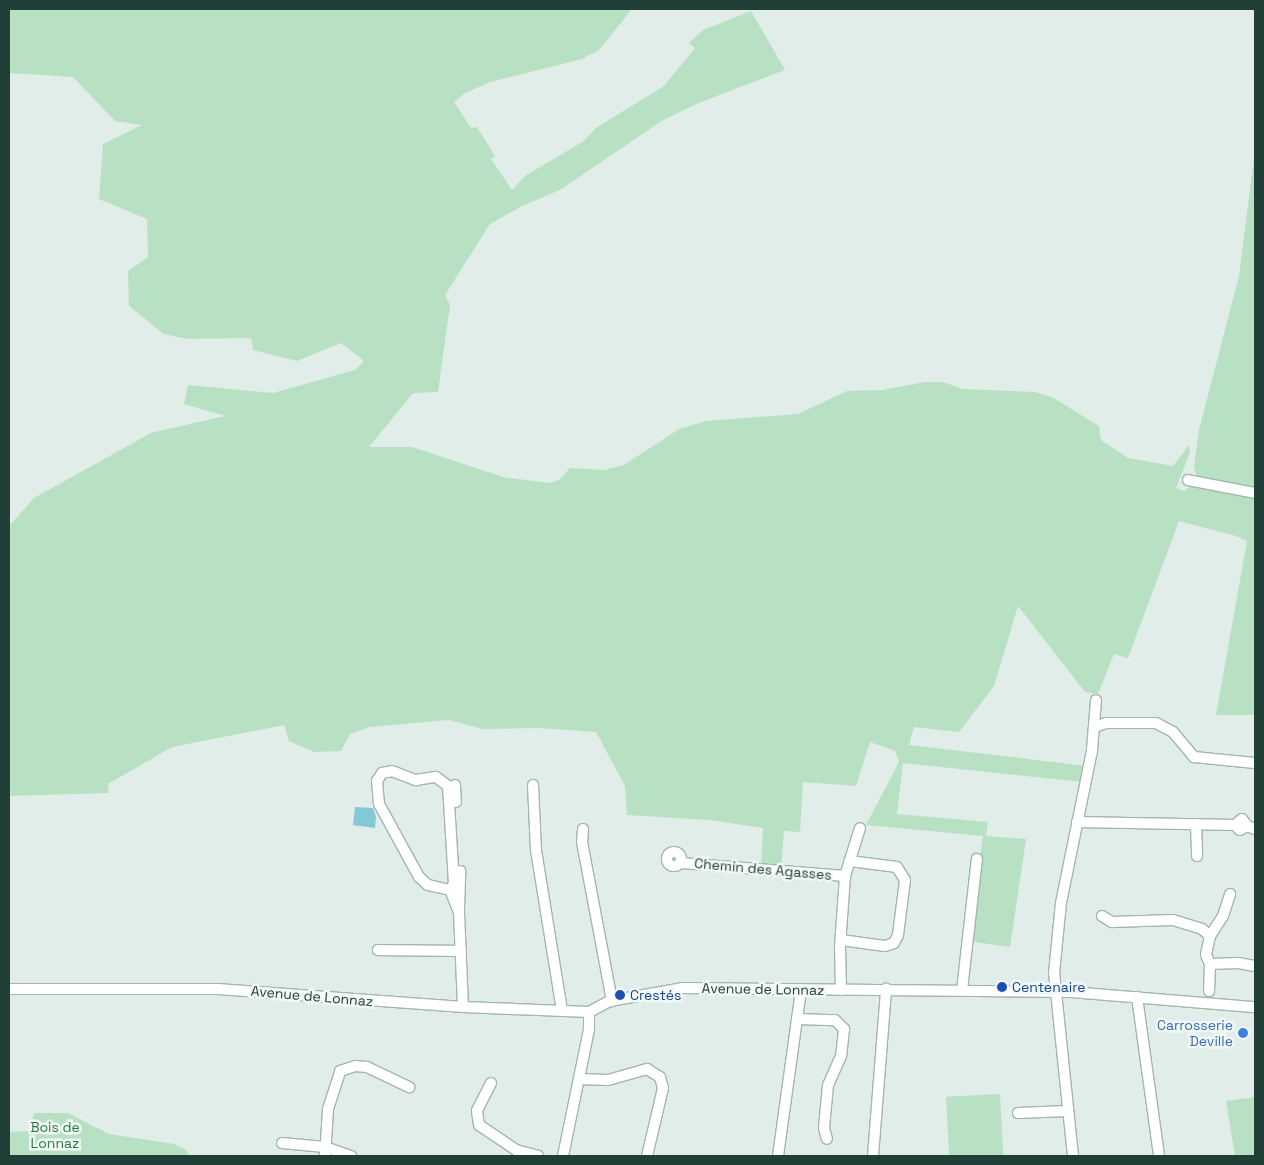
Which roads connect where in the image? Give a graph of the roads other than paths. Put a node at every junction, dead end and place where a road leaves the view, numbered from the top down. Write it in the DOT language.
graph roads {
  1 [pos="1188,480"];
  2 [pos="1255,493"];
  3 [pos="1096,700"];
  4 [pos="1094,727"];
  5 [pos="1255,763"];
  6 [pos="455,785"];
  7 [pos="533,785"];
  8 [pos="1077,822"];
  9 [pos="1196,824"];
  10 [pos="860,828"];
  11 [pos="1251,828"];
  12 [pos="583,830"];
  13 [pos="1197,856"];
  14 [pos="977,858"];
  15 [pos="849,861"];
  16 [pos="681,862"];
  17 [pos="845,876"];
  18 [pos="450,890"];
  19 [pos="1230,894"];
  20 [pos="459,912"];
  21 [pos="1102,916"];
  22 [pos="1210,936"];
  23 [pos="840,940"];
  24 [pos="378,950"];
  25 [pos="460,951"];
  26 [pos="1210,964"];
  27 [pos="1255,966"];
  28 [pos="9,989"];
  29 [pos="886,989"];
  30 [pos="801,990"];
  31 [pos="841,990"];
  32 [pos="962,990"];
  33 [pos="1209,991"];
  34 [pos="1055,992"];
  35 [pos="1137,997"];
  36 [pos="612,1001"];
  37 [pos="1201,1003"];
  38 [pos="1214,1004"];
  39 [pos="463,1007"];
  40 [pos="1255,1007"];
  41 [pos="562,1010"];
  42 [pos="589,1012"];
  43 [pos="797,1020"];
  44 [pos="579,1079"];
  45 [pos="491,1083"];
  46 [pos="409,1087"];
  47 [pos="1068,1111"];
  48 [pos="1018,1113"];
  49 [pos="827,1139"];
  50 [pos="282,1143"];
  51 [pos="325,1152"];
  52 [pos="351,1156"];
  53 [pos="538,1156"];
  54 [pos="563,1156"];
  55 [pos="647,1156"];
  56 [pos="778,1156"];
  57 [pos="873,1156"];
  58 [pos="1073,1156"];
  59 [pos="1158,1156"];
  1 -- 2 [label="street"];
  3 -- 4 [label="street"];
  4 -- 5 [label="street"];
  4 -- 8 [label="street"];
  6 -- 20 [label="street"];
  7 -- 41 [label="street"];
  8 -- 9 [label="street"];
  8 -- 34 [label="street"];
  9 -- 11 [label="street"];
  9 -- 13 [label="street"];
  10 -- 15 [label="street, Chemin des Agasses"];
  12 -- 36 [label="street"];
  14 -- 32 [label="street"];
  15 -- 17 [label="street, Chemin des Agasses"];
  15 -- 23 [label="street, Chemin des Agasses"];
  16 -- 17 [label="street, Chemin des Agasses"];
  17 -- 23 [label="street, Chemin des Agasses"];
  18 -- 18 [label="street"];
  18 -- 20 [label="street"];
  19 -- 22 [label="street"];
  20 -- 25 [label="street"];
  21 -- 22 [label="street"];
  22 -- 26 [label="street"];
  23 -- 31 [label="street, Chemin des Agasses"];
  24 -- 25 [label="street"];
  25 -- 39 [label="street"];
  26 -- 27 [label="street"];
  26 -- 33 [label="street"];
  28 -- 39 [label="street, Avenue de Lonnaz"];
  29 -- 31 [label="street, Avenue de Lonnaz"];
  29 -- 32 [label="street, Avenue de Lonnaz"];
  29 -- 57 [label="street"];
  30 -- 31 [label="street, Avenue de Lonnaz"];
  30 -- 36 [label="street, Avenue de Lonnaz"];
  30 -- 43 [label="street"];
  32 -- 34 [label="street, Avenue de Lonnaz"];
  33 -- 37 [label="street"];
  33 -- 38 [label="street"];
  34 -- 35 [label="street, Avenue de Lonnaz"];
  34 -- 47 [label="street"];
  35 -- 37 [label="street, Avenue de Lonnaz"];
  35 -- 59 [label="street"];
  36 -- 42 [label="street, Avenue de Lonnaz"];
  37 -- 38 [label="street, Avenue de Lonnaz"];
  38 -- 40 [label="street, Avenue de Lonnaz"];
  39 -- 41 [label="street, Avenue de Lonnaz"];
  41 -- 42 [label="street, Avenue de Lonnaz"];
  42 -- 44 [label="street"];
  43 -- 49 [label="street"];
  43 -- 56 [label="street"];
  44 -- 54 [label="street"];
  44 -- 55 [label="street"];
  45 -- 53 [label="street"];
  46 -- 51 [label="street"];
  47 -- 48 [label="street"];
  47 -- 58 [label="street"];
  50 -- 51 [label="street"];
  51 -- 52 [label="street"];
}
